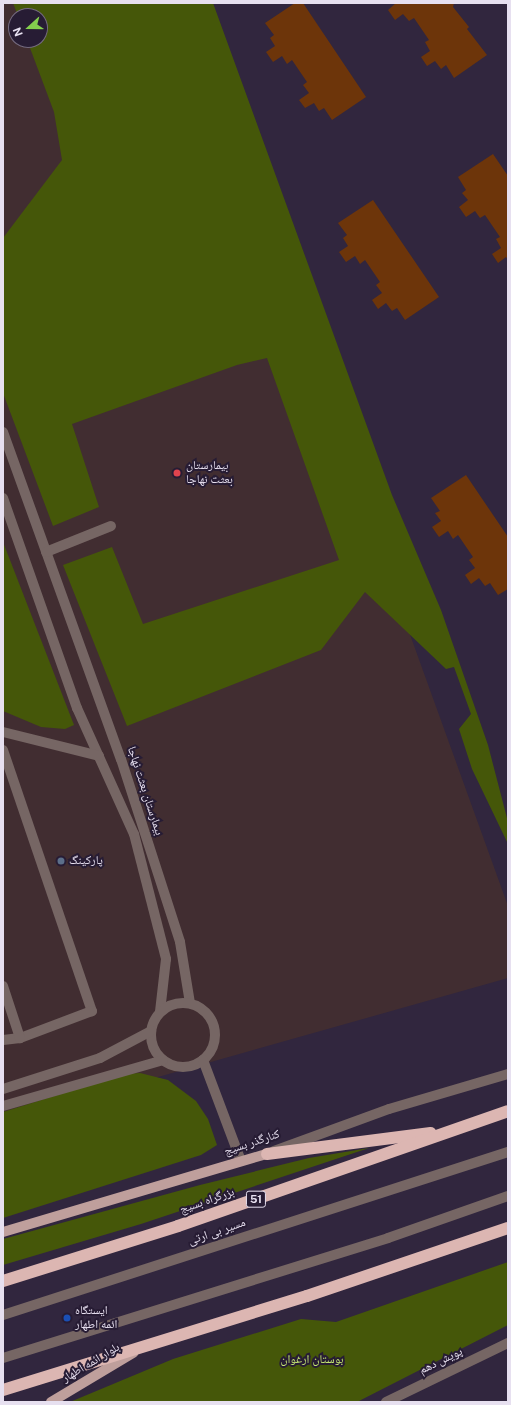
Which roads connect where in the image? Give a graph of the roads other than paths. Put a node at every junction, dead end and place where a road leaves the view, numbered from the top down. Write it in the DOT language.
graph roads {
  1 [pos="3,432"];
  2 [pos="3,498"];
  3 [pos="110,526"];
  4 [pos="46,552"];
  5 [pos="3,732"];
  6 [pos="3,750"];
  7 [pos="99,756"];
  8 [pos="3,986"];
  9 [pos="190,1003"];
  10 [pos="160,1012"];
  11 [pos="151,1031"];
  12 [pos="20,1038"];
  13 [pos="3,1040"];
  14 [pos="163,1060"];
  15 [pos="203,1060"];
  16 [pos="508,1074"];
  17 [pos="3,1090"];
  18 [pos="3,1106"];
  19 [pos="508,1111"];
  20 [pos="450,1131"];
  21 [pos="508,1152"];
  22 [pos="266,1154"];
  23 [pos="241,1161"];
  24 [pos="508,1196"];
  25 [pos="508,1228"];
  26 [pos="3,1232"];
  27 [pos="3,1281"];
  28 [pos="3,1315"];
  29 [pos="508,1343"];
  30 [pos="144,1346"];
  31 [pos="3,1358"];
  32 [pos="3,1390"];
  33 [pos="51,1402"];
  34 [pos="386,1402"];
  1 -- 4 [label="street, بیمارستان بعثت نهاجا"];
  2 -- 7 [label="street, بیمارستان بعثت نهاجا"];
  3 -- 4 [label="street"];
  4 -- 9 [label="street, بیمارستان بعثت نهاجا"];
  5 -- 7 [label="street"];
  6 -- 12 [label="street"];
  7 -- 10 [label="street, بیمارستان بعثت نهاجا"];
  8 -- 12 [label="street"];
  9 -- 10 [label="street"];
  9 -- 15 [label="street"];
  10 -- 11 [label="street"];
  11 -- 14 [label="street"];
  11 -- 17 [label="street"];
  12 -- 13 [label="street"];
  14 -- 15 [label="street"];
  14 -- 18 [label="street"];
  15 -- 23 [label="street"];
  16 -- 22 [label="street, کنارگذر بسیج"];
  19 -- 20 [label="highway, بزرگراه بسیج / 51"];
  20 -- 22 [label="highway"];
  20 -- 27 [label="highway, بزرگراه بسیج / 51"];
  21 -- 28 [label="street, مسیر بی ارتی"];
  22 -- 23 [label="main road, کنارگذر بسیج"];
  23 -- 26 [label="main road, کنارگذر بسیج"];
  24 -- 31 [label="street"];
  25 -- 30 [label="highway"];
  29 -- 34 [label="street, پویش دهم"];
  30 -- 32 [label="highway"];
  30 -- 33 [label="main road, بلوار ائمه اطهار"];
}
